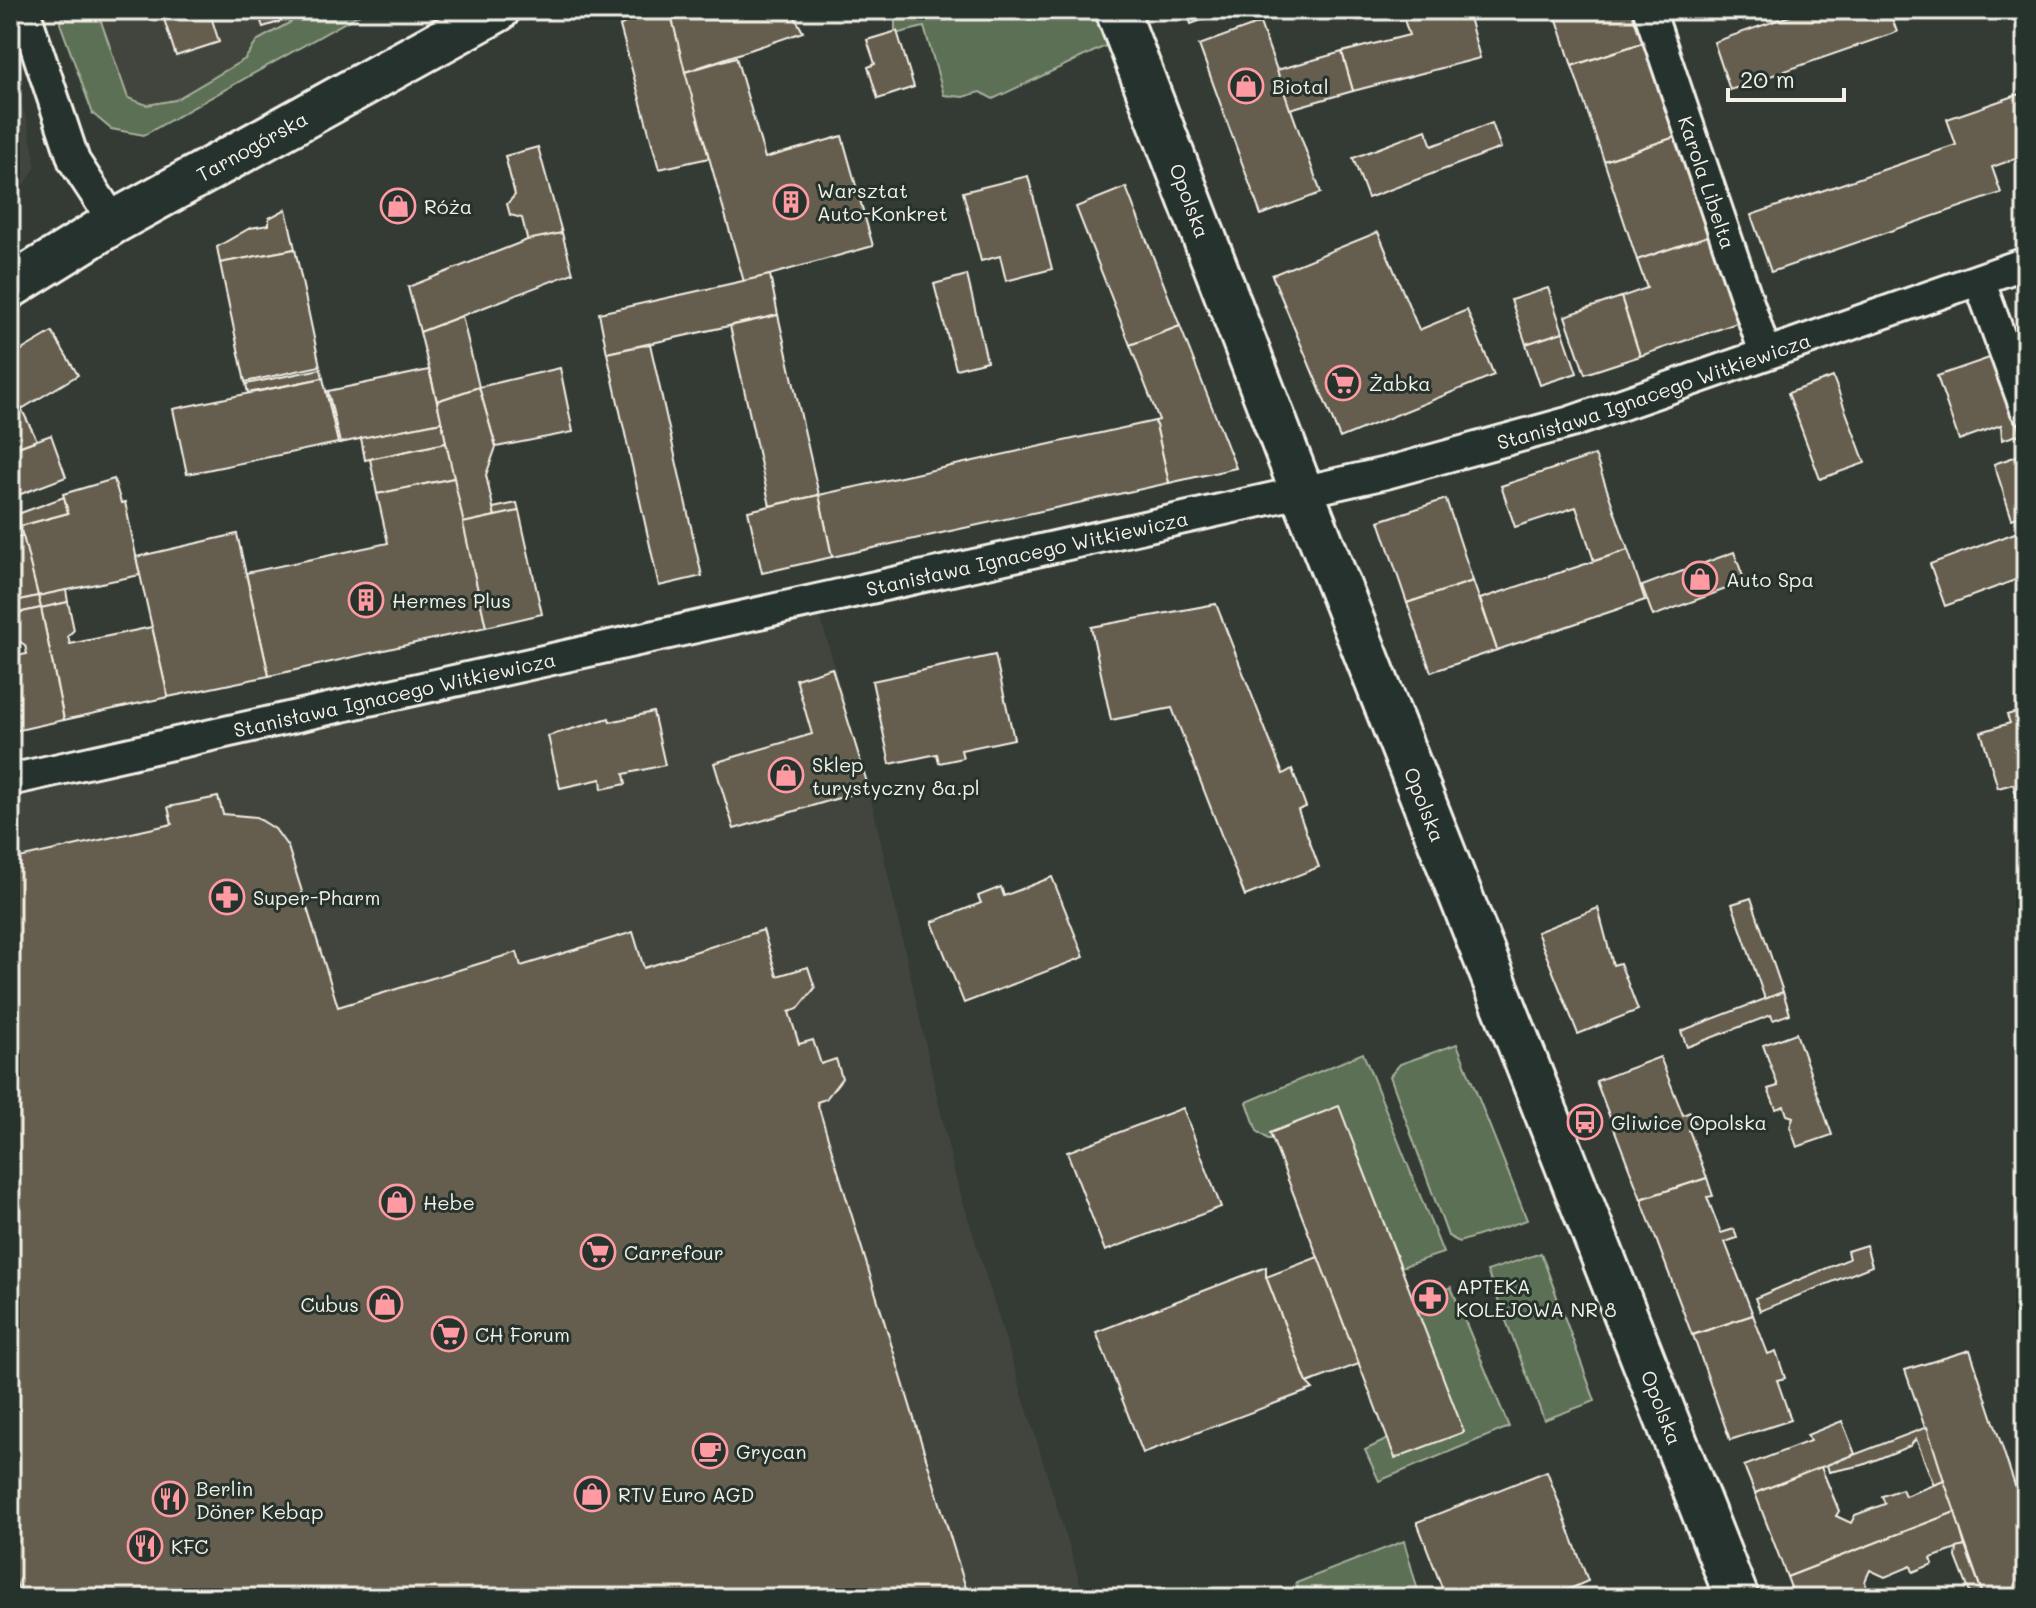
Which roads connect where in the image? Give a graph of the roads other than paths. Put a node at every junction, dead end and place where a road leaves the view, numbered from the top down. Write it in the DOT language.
graph roads {
  1 [pos="24,10"];
  2 [pos="498,10"];
  3 [pos="1117,10"];
  4 [pos="1649,10"];
  5 [pos="114,222"];
  6 [pos="2026,263"];
  7 [pos="1979,280"];
  8 [pos="10,287"];
  9 [pos="1765,353"];
  10 [pos="2026,409"];
  11 [pos="1302,492"];
  12 [pos="10,780"];
  13 [pos="1737,1598"];
  1 -- 5 [label="street"];
  2 -- 5 [label="street, Tarnogórska"];
  3 -- 11 [label="street, Opolska"];
  4 -- 9 [label="street, Karola Libelta"];
  5 -- 8 [label="street, Tarnogórska"];
  6 -- 7 [label="street, Stanisława Ignacego Witkiewicza"];
  7 -- 9 [label="street, Stanisława Ignacego Witkiewicza"];
  7 -- 10 [label="street"];
  9 -- 11 [label="street, Stanisława Ignacego Witkiewicza"];
  11 -- 12 [label="street, Stanisława Ignacego Witkiewicza"];
  11 -- 13 [label="street, Opolska"];
}
